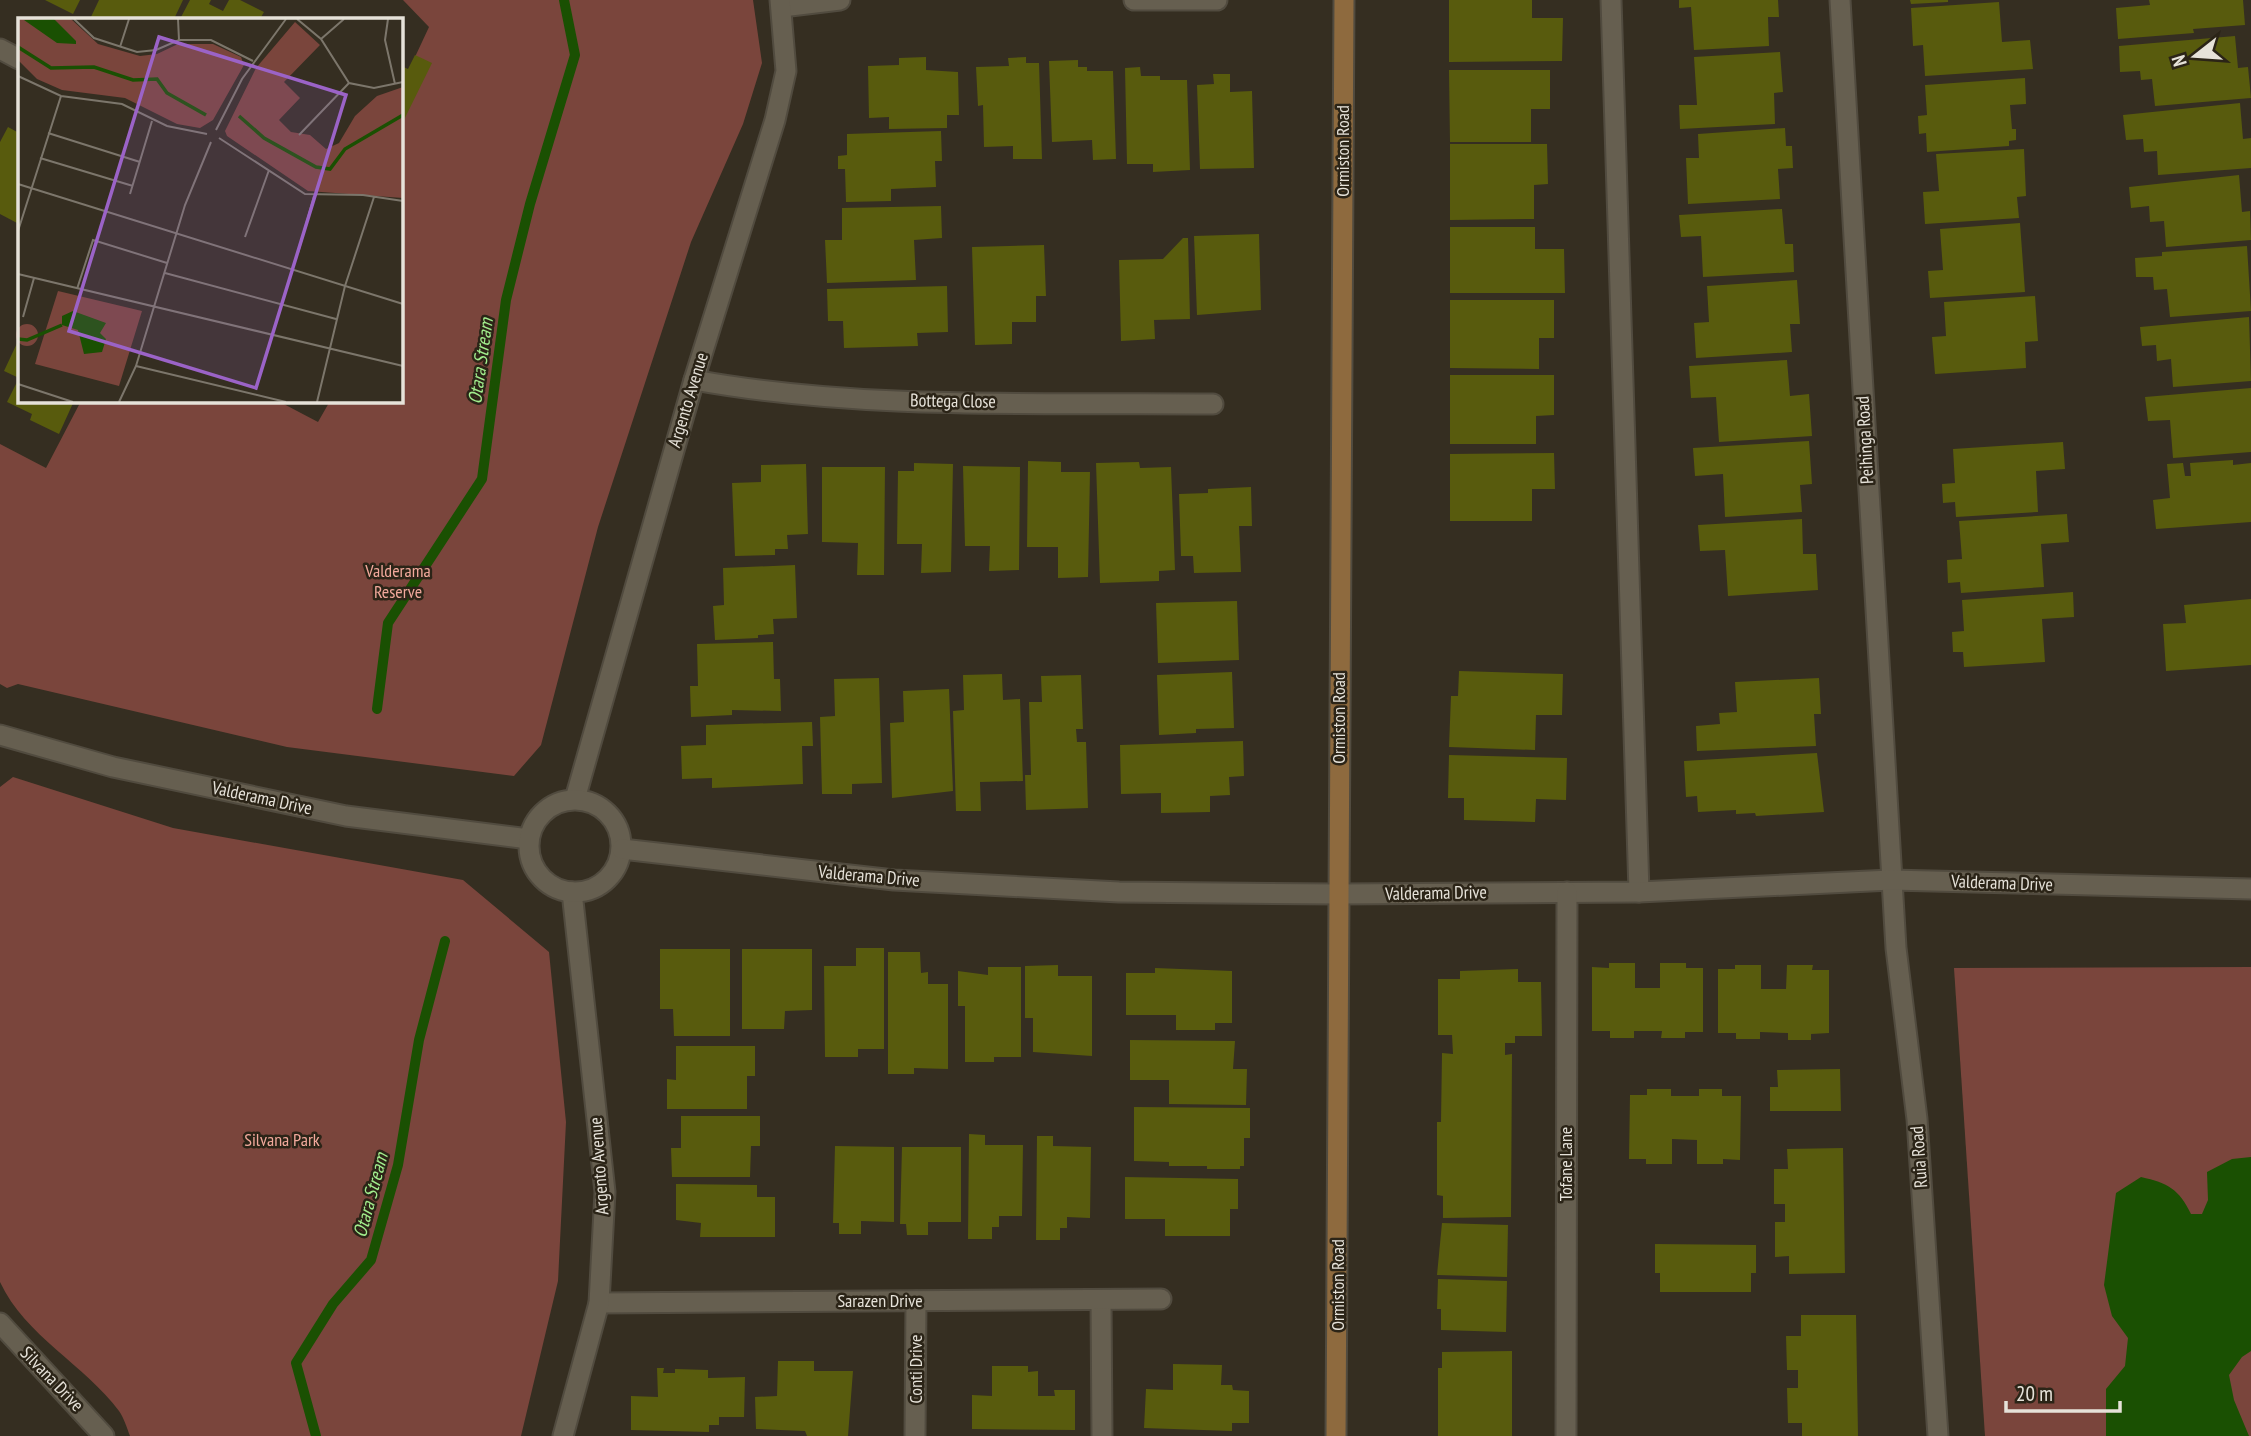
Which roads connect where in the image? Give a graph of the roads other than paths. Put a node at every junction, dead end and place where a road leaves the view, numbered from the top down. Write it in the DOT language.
graph roads {
  1 [pos="840,0"];
  2 [pos="1134,0"];
  3 [pos="1217,0"];
  4 [pos="1344,0"];
  5 [pos="1611,0"];
  6 [pos="1840,0"];
  7 [pos="781,4"];
  8 [pos="0,49"];
  9 [pos="18,58"];
  10 [pos="694,380"];
  11 [pos="1213,404"];
  12 [pos="0,735"];
  13 [pos="575,799"];
  14 [pos="529,839"];
  15 [pos="622,849"];
  16 [pos="1891,880"];
  17 [pos="2251,889"];
  18 [pos="572,892"];
  19 [pos="1567,892"];
  20 [pos="1639,892"];
  21 [pos="1338,894"];
  22 [pos="1161,1299"];
  23 [pos="1101,1300"];
  24 [pos="916,1301"];
  25 [pos="599,1303"];
  26 [pos="0,1323"];
  27 [pos="103,1436"];
  28 [pos="563,1436"];
  29 [pos="915,1436"];
  30 [pos="1102,1436"];
  31 [pos="1336,1436"];
  32 [pos="1566,1436"];
  33 [pos="1938,1436"];
  1 -- 7 [label="street"];
  2 -- 3 [label="street"];
  4 -- 21 [label="main road, Ormiston Road"];
  5 -- 20 [label="street"];
  6 -- 16 [label="street, Peihinga Road"];
  7 -- 10 [label="street, Argento Avenue"];
  8 -- 9 [label="street"];
  10 -- 11 [label="street, Bottega Close"];
  10 -- 13 [label="street, Argento Avenue"];
  12 -- 14 [label="street, Valderama Drive"];
  13 -- 14 [label="street"];
  13 -- 15 [label="street"];
  14 -- 18 [label="street"];
  15 -- 18 [label="street"];
  15 -- 21 [label="street, Valderama Drive"];
  16 -- 17 [label="street, Valderama Drive"];
  16 -- 20 [label="street, Valderama Drive"];
  16 -- 33 [label="street, Ruia Road"];
  18 -- 25 [label="street, Argento Avenue"];
  19 -- 20 [label="street, Valderama Drive"];
  19 -- 21 [label="street, Valderama Drive"];
  19 -- 32 [label="street, Tofane Lane"];
  21 -- 31 [label="main road, Ormiston Road"];
  22 -- 23 [label="street, Sarazen Drive"];
  23 -- 24 [label="street, Sarazen Drive"];
  23 -- 30 [label="street"];
  24 -- 25 [label="street, Sarazen Drive"];
  24 -- 29 [label="street, Conti Drive"];
  25 -- 28 [label="street, Argento Avenue"];
  26 -- 27 [label="street, Silvana Drive"];
}
